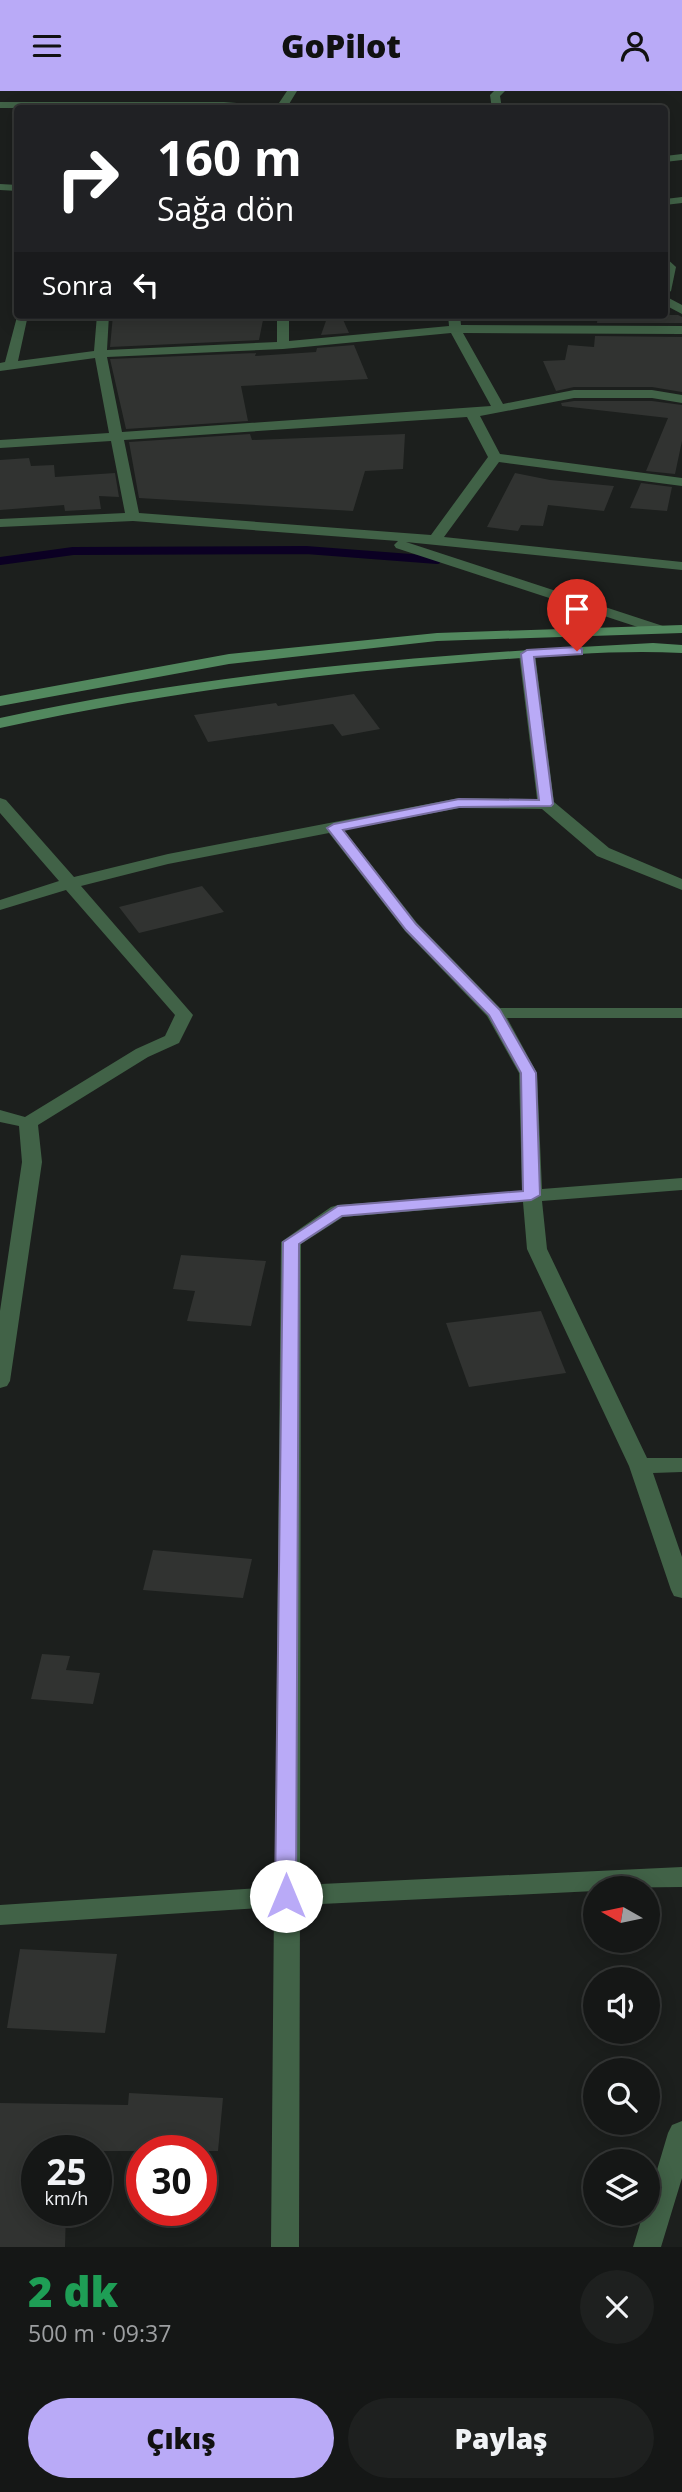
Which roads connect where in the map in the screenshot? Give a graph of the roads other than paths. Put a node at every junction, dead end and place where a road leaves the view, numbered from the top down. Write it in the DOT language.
graph roads {
  1 [pos="242,91"];
  2 [pos="224,105"];
  3 [pos="21,319"];
  4 [pos="103,319"];
  5 [pos="283,319"];
  6 [pos="454,319"];
  7 [pos="455,329"];
  8 [pos="682,330"];
  9 [pos="283,345"];
  10 [pos="100,354"];
  11 [pos="5,367"];
  12 [pos="682,399"];
  13 [pos="499,409"];
  14 [pos="472,414"];
  15 [pos="115,436"];
  16 [pos="0,445"];
  17 [pos="495,457"];
  18 [pos="682,482"];
  19 [pos="133,517"];
  20 [pos="0,523"];
  21 [pos="370,535"];
  22 [pos="435,540"];
  23 [pos="682,566"];
  24 [pos="658,629"];
  25 [pos="682,629"];
  26 [pos="682,649"];
  27 [pos="527,654"];
  28 [pos="0,701"];
  29 [pos="0,723"];
  30 [pos="0,803"];
  31 [pos="546,804"];
  32 [pos="334,828"];
  33 [pos="71,883"];
  34 [pos="682,885"];
  35 [pos="0,905"];
  36 [pos="495,1013"];
  37 [pos="682,1013"];
  38 [pos="0,1116"];
  39 [pos="28,1123"];
  40 [pos="682,1184"];
  41 [pos="531,1195"];
  42 [pos="0,1381"];
  43 [pos="682,1465"];
  44 [pos="640,1466"];
  45 [pos="682,1590"];
  46 [pos="682,1877"];
  47 [pos="286,1896"];
  48 [pos="0,1915"];
  49 [pos="682,2133"];
  50 [pos="285,2247"];
  51 [pos="648,2247"];
  1 -- 2 [label="street"];
  3 -- 11 [label="street"];
  4 -- 10 [label="street"];
  5 -- 9 [label="street"];
  6 -- 7 [label="street"];
  7 -- 8 [label="street"];
  7 -- 9 [label="street"];
  7 -- 13 [label="street"];
  9 -- 10 [label="street"];
  10 -- 11 [label="street"];
  10 -- 15 [label="street"];
  12 -- 13 [label="street"];
  13 -- 14 [label="street"];
  14 -- 15 [label="street"];
  14 -- 17 [label="street"];
  15 -- 16 [label="street"];
  15 -- 19 [label="street"];
  17 -- 18 [label="street"];
  17 -- 22 [label="street"];
  19 -- 20 [label="street"];
  19 -- 21 [label="street"];
  21 -- 22 [label="street"];
  21 -- 24 [label="street"];
  22 -- 23 [label="street"];
  24 -- 25 [label="main road"];
  24 -- 28 [label="main road"];
  26 -- 27 [label="main road"];
  27 -- 29 [label="main road"];
  27 -- 31 [label="street"];
  30 -- 33 [label="street"];
  31 -- 32 [label="street"];
  31 -- 34 [label="street"];
  32 -- 33 [label="street"];
  32 -- 36 [label="street"];
  33 -- 35 [label="street"];
  33 -- 39 [label="street"];
  36 -- 37 [label="street"];
  36 -- 41 [label="street"];
  38 -- 39 [label="street"];
  39 -- 42 [label="street"];
  40 -- 41 [label="street"];
  41 -- 44 [label="street"];
  41 -- 47 [label="street"];
  43 -- 44 [label="street"];
  44 -- 45 [label="street"];
  46 -- 47 [label="street"];
  47 -- 48 [label="street"];
  47 -- 50 [label="street"];
  49 -- 51 [label="street"];
}
